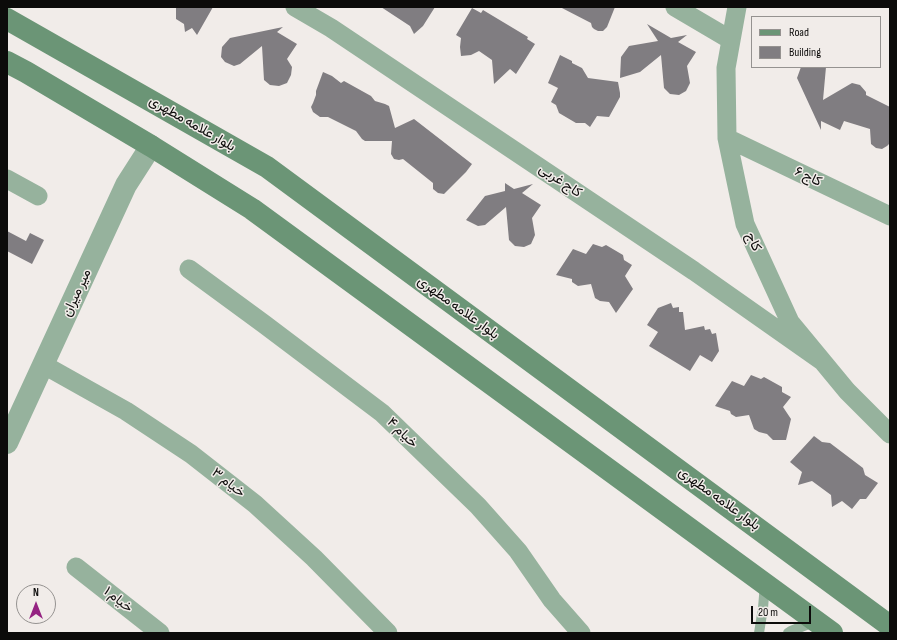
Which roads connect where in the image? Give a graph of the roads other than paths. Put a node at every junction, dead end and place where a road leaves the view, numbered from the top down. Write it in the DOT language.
graph roads {
  1 [pos="294,7"];
  2 [pos="675,7"];
  3 [pos="737,7"];
  4 [pos="7,19"];
  5 [pos="731,40"];
  6 [pos="7,62"];
  7 [pos="727,138"];
  8 [pos="151,146"];
  9 [pos="7,179"];
  10 [pos="38,196"];
  11 [pos="890,216"];
  12 [pos="189,270"];
  13 [pos="822,361"];
  14 [pos="44,365"];
  15 [pos="890,434"];
  16 [pos="7,443"];
  17 [pos="76,567"];
  18 [pos="765,584"];
  19 [pos="890,626"];
  20 [pos="824,627"];
  21 [pos="160,633"];
  22 [pos="388,633"];
  23 [pos="581,633"];
  24 [pos="760,633"];
  25 [pos="788,633"];
  1 -- 13 [label="street, کاج غربی"];
  2 -- 5 [label="street"];
  3 -- 5 [label="street, کاج"];
  4 -- 19 [label="main road, بلوار علامه مطهری"];
  5 -- 7 [label="street, کاج"];
  6 -- 8 [label="main road"];
  7 -- 11 [label="street, کاج ۶"];
  7 -- 13 [label="street, کاج"];
  8 -- 14 [label="street, میر میران"];
  8 -- 18 [label="main road"];
  9 -- 10 [label="street"];
  12 -- 23 [label="street, خیام ۴"];
  13 -- 15 [label="street, کاج"];
  14 -- 16 [label="street, میر میران"];
  14 -- 22 [label="street, خیام ۳"];
  17 -- 21 [label="street, خیام ۱"];
  18 -- 20 [label="main road"];
  18 -- 24 [label="lane"];
  20 -- 25 [label="lane"];
}
